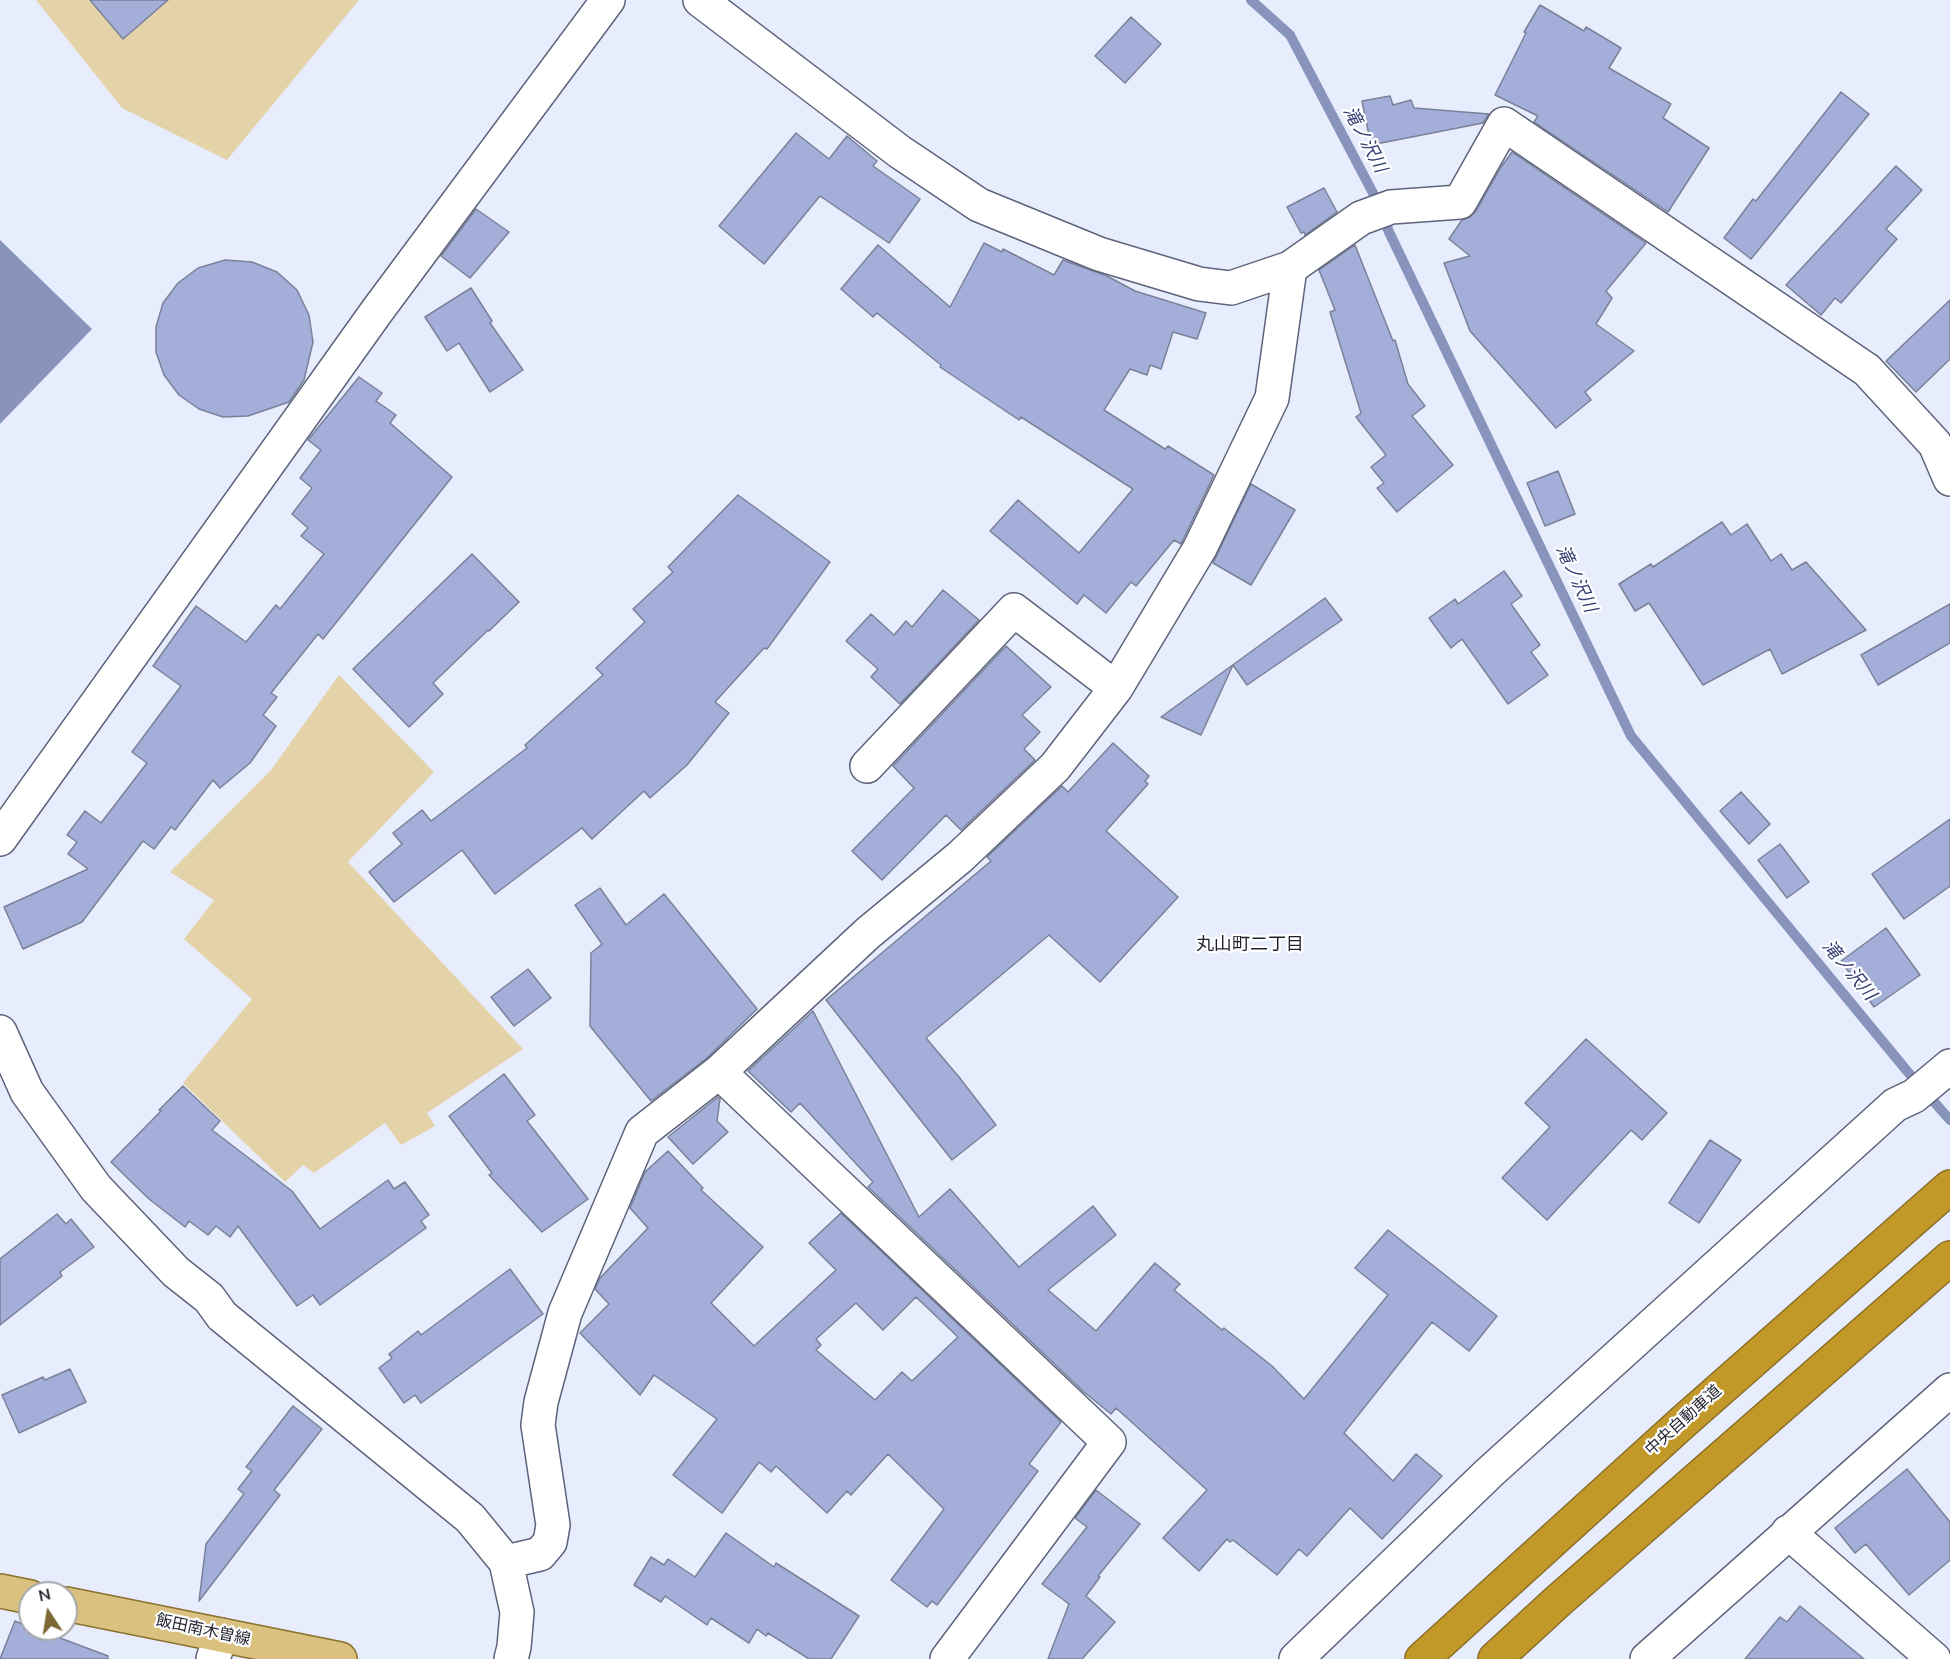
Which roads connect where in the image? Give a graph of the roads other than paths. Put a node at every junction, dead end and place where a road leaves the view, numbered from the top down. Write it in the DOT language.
graph roads {
  1 [pos="608,0"];
  2 [pos="700,0"];
  3 [pos="1290,268"];
  4 [pos="1950,479"];
  5 [pos="1116,688"];
  6 [pos="867,766"];
  7 [pos="0,839"];
  8 [pos="0,1032"];
  9 [pos="719,1072"];
  10 [pos="1933,1080"];
  11 [pos="1950,1188"];
  12 [pos="1950,1258"];
  13 [pos="1950,1390"];
  14 [pos="1788,1532"];
  15 [pos="506,1562"];
  16 [pos="0,1591"];
  17 [pos="18,1595"];
  18 [pos="78,1607"];
  19 [pos="217,1647"];
  20 [pos="340,1659"];
  21 [pos="511,1659"];
  22 [pos="947,1659"];
  23 [pos="1296,1659"];
  24 [pos="1422,1659"];
  25 [pos="1495,1659"];
  26 [pos="1647,1659"];
  27 [pos="1934,1659"];
  1 -- 7 [label="street"];
  2 -- 3 [label="street"];
  3 -- 4 [label="street"];
  3 -- 5 [label="street"];
  5 -- 6 [label="street"];
  5 -- 9 [label="street"];
  8 -- 15 [label="street"];
  9 -- 15 [label="street"];
  9 -- 22 [label="street"];
  10 -- 23 [label="street"];
  11 -- 24 [label="highway, 中央自動車道"];
  12 -- 25 [label="highway"];
  13 -- 14 [label="street"];
  14 -- 26 [label="street"];
  14 -- 27 [label="street"];
  15 -- 21 [label="street"];
  16 -- 17 [label="main road"];
  18 -- 19 [label="main road, 飯田南木曽線"];
  19 -- 20 [label="main road, 飯田南木曽線"];
}
